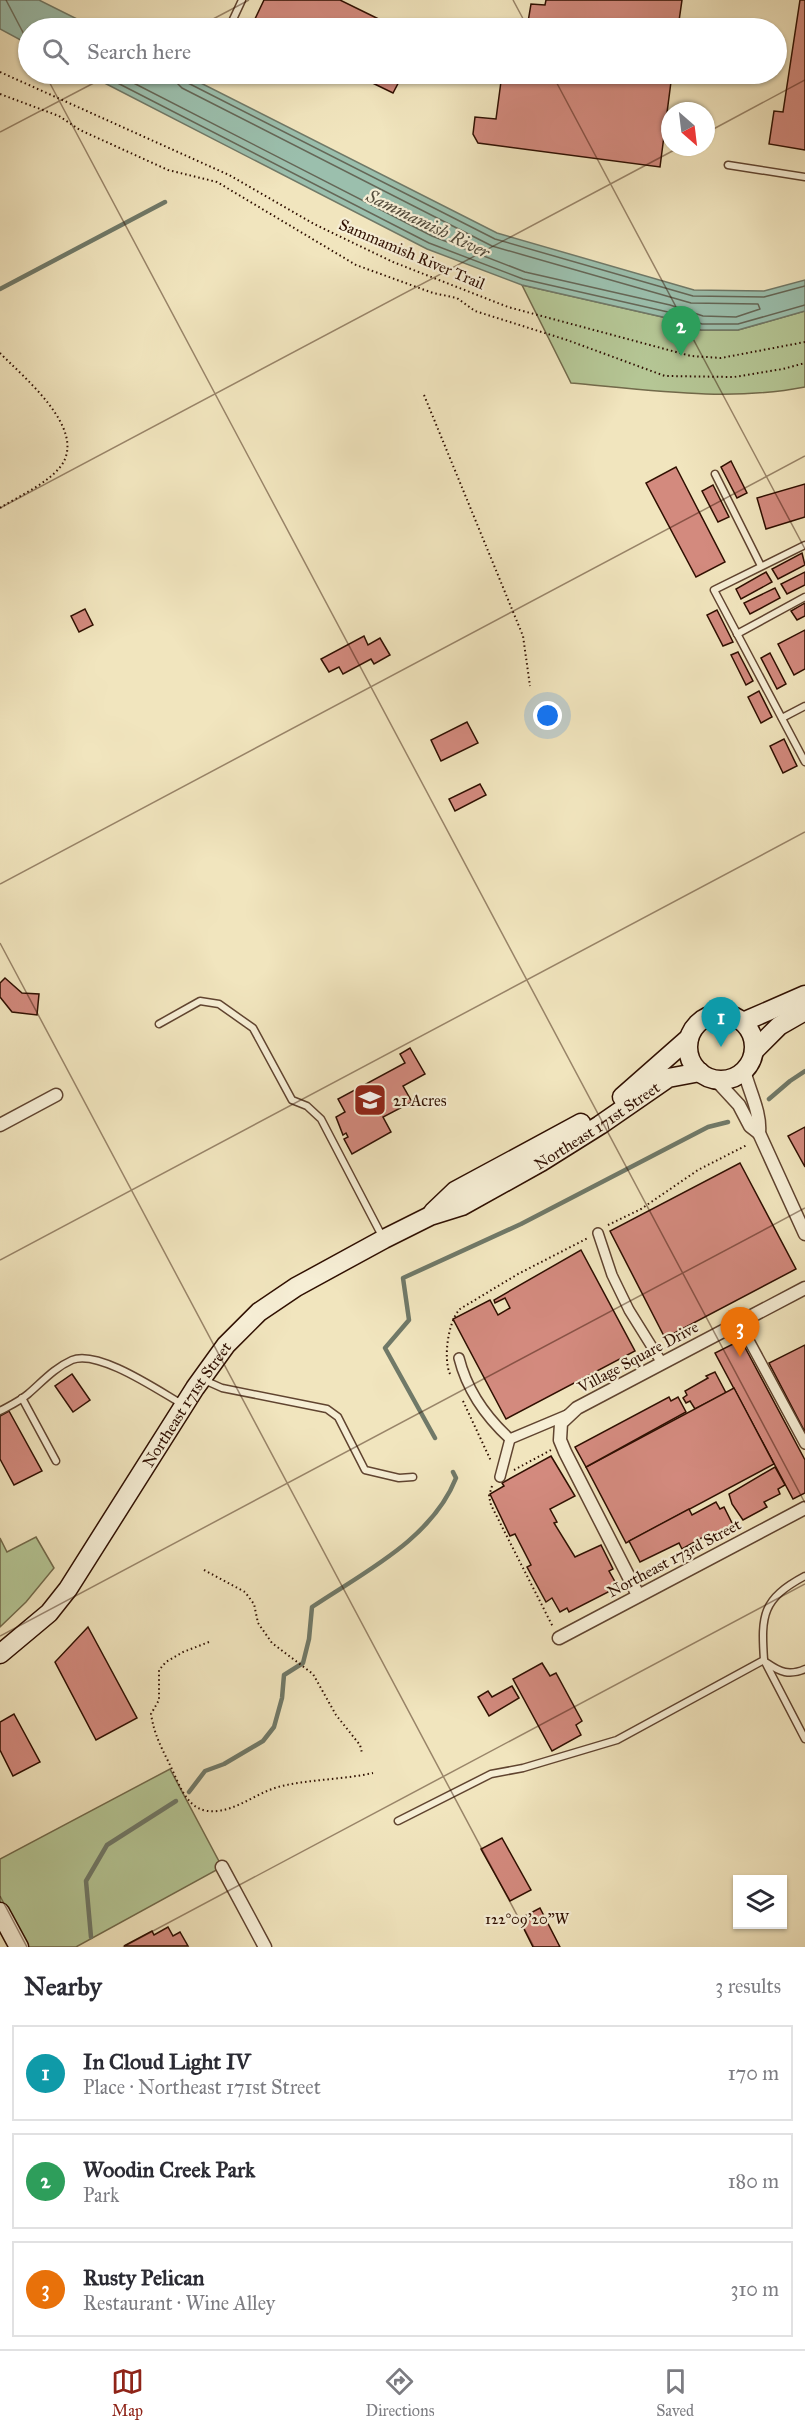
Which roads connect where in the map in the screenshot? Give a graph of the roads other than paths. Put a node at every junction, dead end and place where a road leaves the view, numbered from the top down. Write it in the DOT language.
graph roads {
  1 [pos="242,0"];
  2 [pos="234,18"];
  3 [pos="728,165"];
  4 [pos="805,177"];
  5 [pos="716,474"];
  6 [pos="805,545"];
  7 [pos="761,566"];
  8 [pos="805,597"];
  9 [pos="737,634"];
  10 [pos="805,706"];
  11 [pos="782,718"];
  12 [pos="805,762"];
  13 [pos="805,995"];
  14 [pos="805,1011"];
  15 [pos="743,1022"];
  16 [pos="159,1024"];
  17 [pos="689,1038"];
  18 [pos="754,1051"];
  19 [pos="744,1070"];
  20 [pos="707,1075"];
  21 [pos="56,1095"];
  22 [pos="0,1125"];
  23 [pos="759,1133"];
  24 [pos="430,1216"];
  25 [pos="598,1233"];
  26 [pos="805,1234"];
  27 [pos="384,1239"];
  28 [pos="805,1287"];
  29 [pos="739,1322"];
  30 [pos="459,1358"];
  31 [pos="662,1364"];
  32 [pos="202,1379"];
  33 [pos="22,1398"];
  34 [pos="184,1405"];
  35 [pos="0,1411"];
  36 [pos="567,1415"];
  37 [pos="510,1439"];
  38 [pos="805,1444"];
  39 [pos="56,1461"];
  40 [pos="413,1477"];
  41 [pos="498,1478"];
  42 [pos="805,1508"];
  43 [pos="805,1576"];
  44 [pos="638,1595"];
  45 [pos="559,1638"];
  46 [pos="0,1654"];
  47 [pos="764,1660"];
  48 [pos="805,1669"];
  49 [pos="805,1739"];
  50 [pos="399,1821"];
  51 [pos="222,1867"];
  52 [pos="0,1912"];
  53 [pos="19,1947"];
  54 [pos="265,1947"];
  1 -- 2 [label="lane"];
  3 -- 4 [label="lane"];
  5 -- 7 [label="lane"];
  6 -- 7 [label="lane"];
  7 -- 9 [label="lane"];
  8 -- 9 [label="lane"];
  9 -- 11 [label="lane"];
  10 -- 11 [label="lane"];
  11 -- 12 [label="lane"];
  13 -- 15 [label="main road"];
  14 -- 18 [label="main road"];
  15 -- 17 [label="main road"];
  15 -- 18 [label="main road"];
  16 -- 27 [label="lane"];
  17 -- 20 [label="main road"];
  17 -- 24 [label="main road, Northeast 171st Street"];
  18 -- 19 [label="main road"];
  19 -- 20 [label="main road"];
  19 -- 23 [label="street"];
  20 -- 23 [label="street"];
  20 -- 24 [label="main road, Northeast 171st Street"];
  21 -- 22 [label="street"];
  23 -- 26 [label="street"];
  24 -- 27 [label="main road, Northeast 171st Street"];
  25 -- 31 [label="street"];
  27 -- 32 [label="main road, Northeast 171st Street"];
  28 -- 29 [label="street, Village Square Drive"];
  29 -- 31 [label="street, Village Square Drive"];
  29 -- 38 [label="street"];
  30 -- 37 [label="street"];
  31 -- 36 [label="street, Village Square Drive"];
  32 -- 34 [label="main road, Northeast 171st Street"];
  32 -- 40 [label="lane"];
  33 -- 34 [label="lane"];
  33 -- 35 [label="lane"];
  33 -- 39 [label="lane"];
  34 -- 46 [label="main road, Northeast 171st Street"];
  36 -- 37 [label="street"];
  36 -- 44 [label="street, Village Square Drive"];
  37 -- 41 [label="street"];
  42 -- 44 [label="street, Northeast 173rd Street"];
  43 -- 47 [label="lane"];
  44 -- 45 [label="street, Northeast 173rd Street"];
  47 -- 48 [label="lane"];
  47 -- 49 [label="lane"];
  47 -- 50 [label="lane"];
  51 -- 54 [label="street"];
  52 -- 53 [label="main road"];
}
